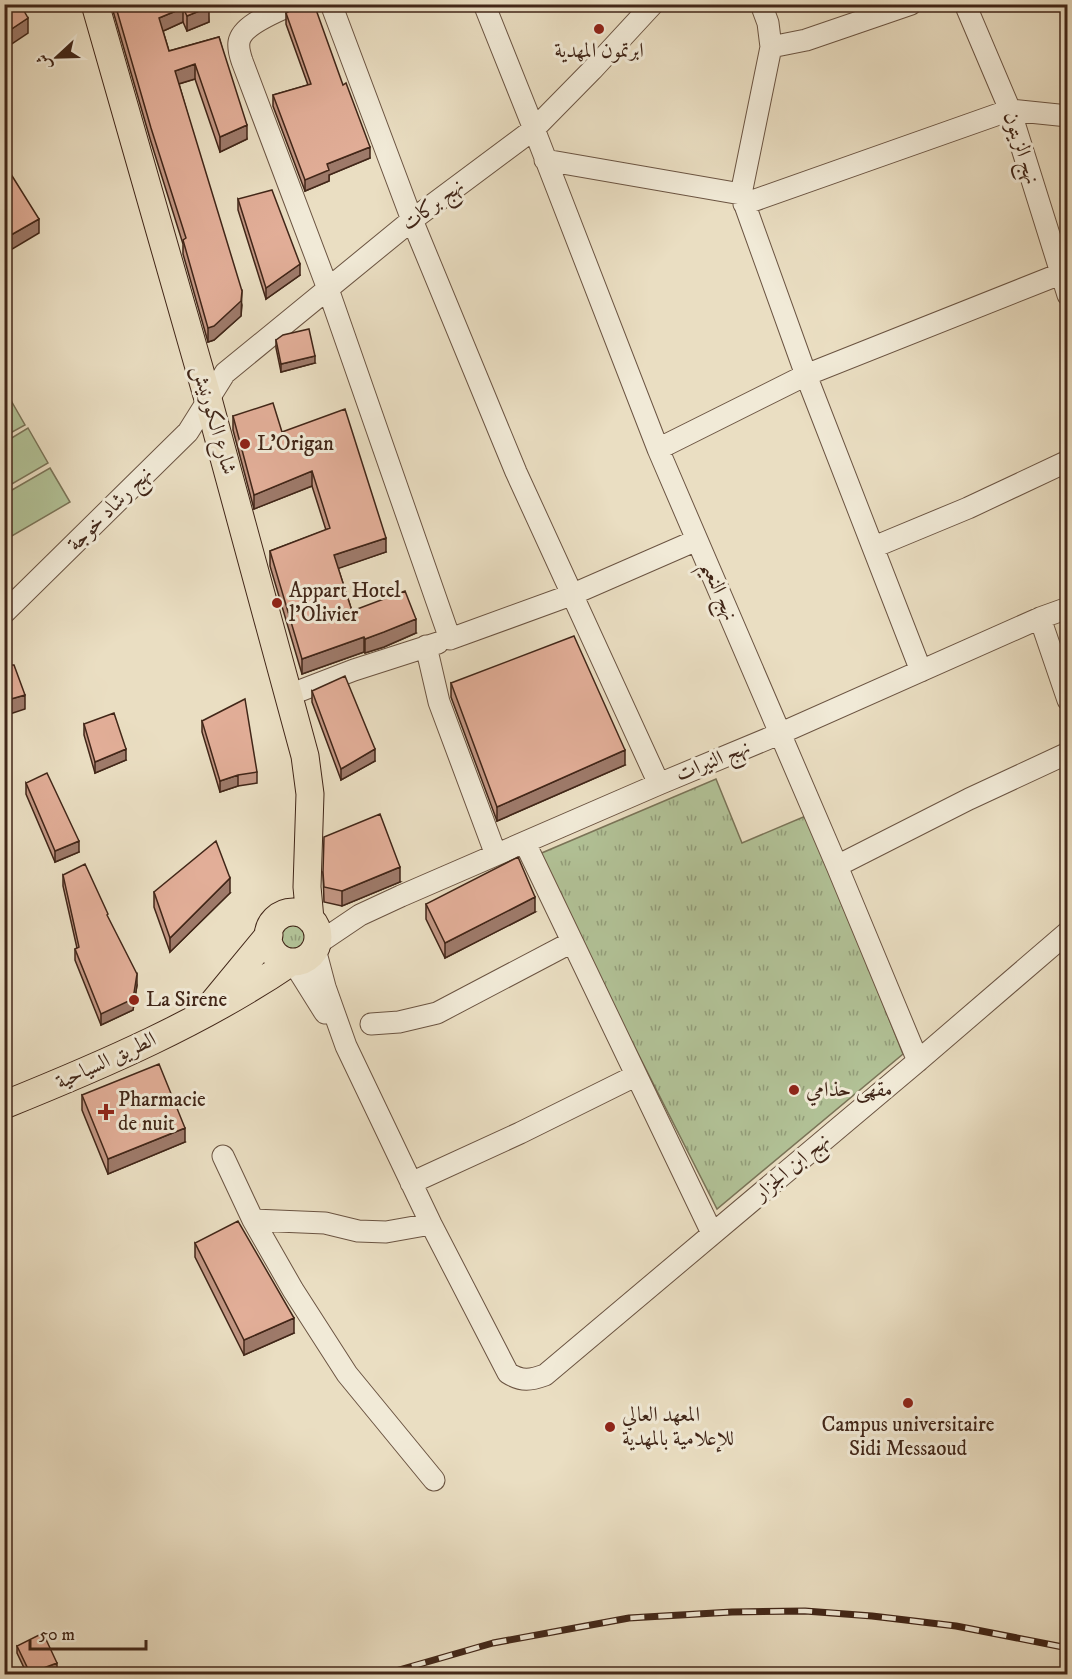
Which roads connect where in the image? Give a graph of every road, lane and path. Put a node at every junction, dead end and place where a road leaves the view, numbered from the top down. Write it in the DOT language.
graph roads {
  1 [pos="95,4"];
  2 [pos="293,4"];
  3 [pos="332,4"];
  4 [pos="484,4"];
  5 [pos="653,4"];
  6 [pos="761,4"];
  7 [pos="911,4"];
  8 [pos="965,4"];
  9 [pos="771,47"];
  10 [pos="1010,110"];
  11 [pos="1068,116"];
  12 [pos="534,129"];
  13 [pos="545,160"];
  14 [pos="742,199"];
  15 [pos="412,220"];
  16 [pos="1060,274"];
  17 [pos="328,289"];
  18 [pos="1068,295"];
  19 [pos="806,375"];
  20 [pos="208,399"];
  21 [pos="658,449"];
  22 [pos="1068,461"];
  23 [pos="697,540"];
  24 [pos="874,547"];
  25 [pos="571,595"];
  26 [pos="1068,608"];
  27 [pos="4,613"];
  28 [pos="1040,618"];
  29 [pos="450,639"];
  30 [pos="426,646"];
  31 [pos="921,671"];
  32 [pos="289,695"];
  33 [pos="1068,700"];
  34 [pos="779,734"];
  35 [pos="1068,753"];
  36 [pos="659,784"];
  37 [pos="307,840"];
  38 [pos="525,843"];
  39 [pos="496,855"];
  40 [pos="837,866"];
  41 [pos="273,927"];
  42 [pos="1068,932"];
  43 [pos="572,942"];
  44 [pos="307,943"];
  45 [pos="205,1013"];
  46 [pos="371,1024"];
  47 [pos="918,1061"];
  48 [pos="635,1076"];
  49 [pos="4,1105"];
  50 [pos="223,1156"];
  51 [pos="411,1183"];
  52 [pos="253,1220"];
  53 [pos="431,1224"];
  54 [pos="712,1233"];
  55 [pos="434,1480"];
  1 -- 20 [label="main road, شارع الكورنيش"];
  2 -- 17 [label="street"];
  3 -- 15 [label="street"];
  4 -- 12 [label="street, نهج النعيم"];
  5 -- 12 [label="street, نهج بركات"];
  6 -- 9 [label="street"];
  7 -- 9 [label="street"];
  8 -- 10 [label="street, نهج الزيتون"];
  9 -- 14 [label="street"];
  10 -- 11 [label="street"];
  10 -- 14 [label="street"];
  10 -- 16 [label="street, نهج الزيتون"];
  12 -- 13 [label="street, نهج النعيم"];
  12 -- 15 [label="street, نهج بركات"];
  13 -- 14 [label="street"];
  13 -- 21 [label="street, نهج النعيم"];
  14 -- 19 [label="street"];
  15 -- 17 [label="street, نهج بركات"];
  15 -- 25 [label="street"];
  16 -- 18 [label="street, نهج الزيتون"];
  16 -- 19 [label="street"];
  17 -- 20 [label="street, نهج بركات"];
  17 -- 29 [label="street"];
  19 -- 21 [label="street"];
  19 -- 24 [label="street"];
  20 -- 27 [label="street, نهج رشاد خوجة"];
  20 -- 32 [label="main road, شارع الكورنيش"];
  21 -- 23 [label="street, نهج النعيم"];
  22 -- 24 [label="street"];
  23 -- 25 [label="street"];
  23 -- 34 [label="street, نهج النعيم"];
  24 -- 31 [label="street"];
  25 -- 29 [label="street"];
  25 -- 36 [label="street"];
  26 -- 28 [label="street, نهج النيرات"];
  28 -- 31 [label="street, نهج النيرات"];
  28 -- 33 [label="street"];
  29 -- 30 [label="street"];
  30 -- 32 [label="street"];
  30 -- 39 [label="street"];
  31 -- 34 [label="street, نهج النيرات"];
  32 -- 37 [label="main road, شارع الكورنيش"];
  34 -- 36 [label="street, نهج النيرات"];
  34 -- 40 [label="street, نهج النعيم"];
  35 -- 40 [label="street"];
  36 -- 38 [label="street, نهج النيرات"];
  37 -- 41 [label="main road, شارع الكورنيش"];
  37 -- 44 [label="main road, شارع الكورنيش"];
  38 -- 39 [label="street, نهج النيرات"];
  38 -- 43 [label="street"];
  39 -- 44 [label="street, نهج النيرات"];
  40 -- 47 [label="street, نهج النعيم"];
  41 -- 44 [label="main road"];
  41 -- 44 [label="main road"];
  41 -- 45 [label="main road, الطريق السياحية"];
  42 -- 47 [label="street, نهج ابن الجزار"];
  43 -- 46 [label="street"];
  43 -- 48 [label="street"];
  44 -- 45 [label="main road, الطريق السياحية"];
  44 -- 51 [label="street"];
  45 -- 49 [label="main road, الطريق السياحية"];
  47 -- 54 [label="street, نهج ابن الجزار"];
  48 -- 51 [label="street"];
  48 -- 54 [label="street"];
  50 -- 52 [label="street"];
  51 -- 53 [label="street"];
  52 -- 53 [label="street"];
  52 -- 55 [label="street"];
  53 -- 54 [label="street, نهج ابن الجزار"];
}
